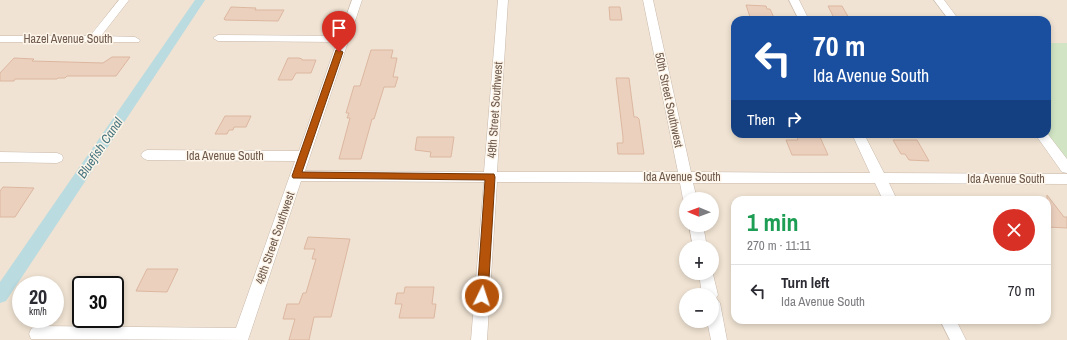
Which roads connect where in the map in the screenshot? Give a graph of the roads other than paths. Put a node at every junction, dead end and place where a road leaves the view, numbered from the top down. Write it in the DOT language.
graph roads {
  1 [pos="124,0"];
  2 [pos="357,0"];
  3 [pos="503,0"];
  4 [pos="648,0"];
  5 [pos="794,0"];
  6 [pos="939,0"];
  7 [pos="802,16"];
  8 [pos="951,16"];
  9 [pos="218,38"];
  10 [pos="0,39"];
  11 [pos="93,39"];
  12 [pos="344,39"];
  13 [pos="135,40"];
  14 [pos="860,138"];
  15 [pos="1044,138"];
  16 [pos="147,155"];
  17 [pos="303,156"];
  18 [pos="0,157"];
  19 [pos="57,158"];
  20 [pos="1067,168"];
  21 [pos="296,176"];
  22 [pos="490,177"];
  23 [pos="685,177"];
  24 [pos="879,178"];
  25 [pos="1067,179"];
  26 [pos="688,192"];
  27 [pos="888,196"];
  28 [pos="950,324"];
  29 [pos="717,328"];
  30 [pos="37,334"];
  31 [pos="241,338"];
  32 [pos="479,340"];
  33 [pos="720,340"];
  34 [pos="958,340"];
  1 -- 11 [label="street"];
  2 -- 12 [label="street, 48th Street Southwest"];
  3 -- 22 [label="street, 49th Street Southwest"];
  4 -- 23 [label="street, 50th Street Southwest"];
  5 -- 7 [label="street"];
  6 -- 8 [label="street"];
  9 -- 12 [label="street"];
  10 -- 11 [label="street, Hazel Avenue South"];
  11 -- 13 [label="street, Hazel Avenue South"];
  12 -- 17 [label="street, 48th Street Southwest"];
  14 -- 24 [label="street"];
  15 -- 20 [label="street"];
  16 -- 17 [label="street, Ida Avenue South"];
  17 -- 21 [label="street, 48th Street Southwest"];
  18 -- 19 [label="street"];
  21 -- 22 [label="street, Ida Avenue South"];
  21 -- 31 [label="street, 48th Street Southwest"];
  22 -- 23 [label="street, Ida Avenue South"];
  22 -- 32 [label="street, 49th Street Southwest"];
  23 -- 24 [label="street, Ida Avenue South"];
  23 -- 26 [label="street, 50th Street Southwest"];
  24 -- 25 [label="street, Ida Avenue South"];
  24 -- 27 [label="street"];
  28 -- 34 [label="street"];
  29 -- 33 [label="street"];
  30 -- 31 [label="street"];
}
